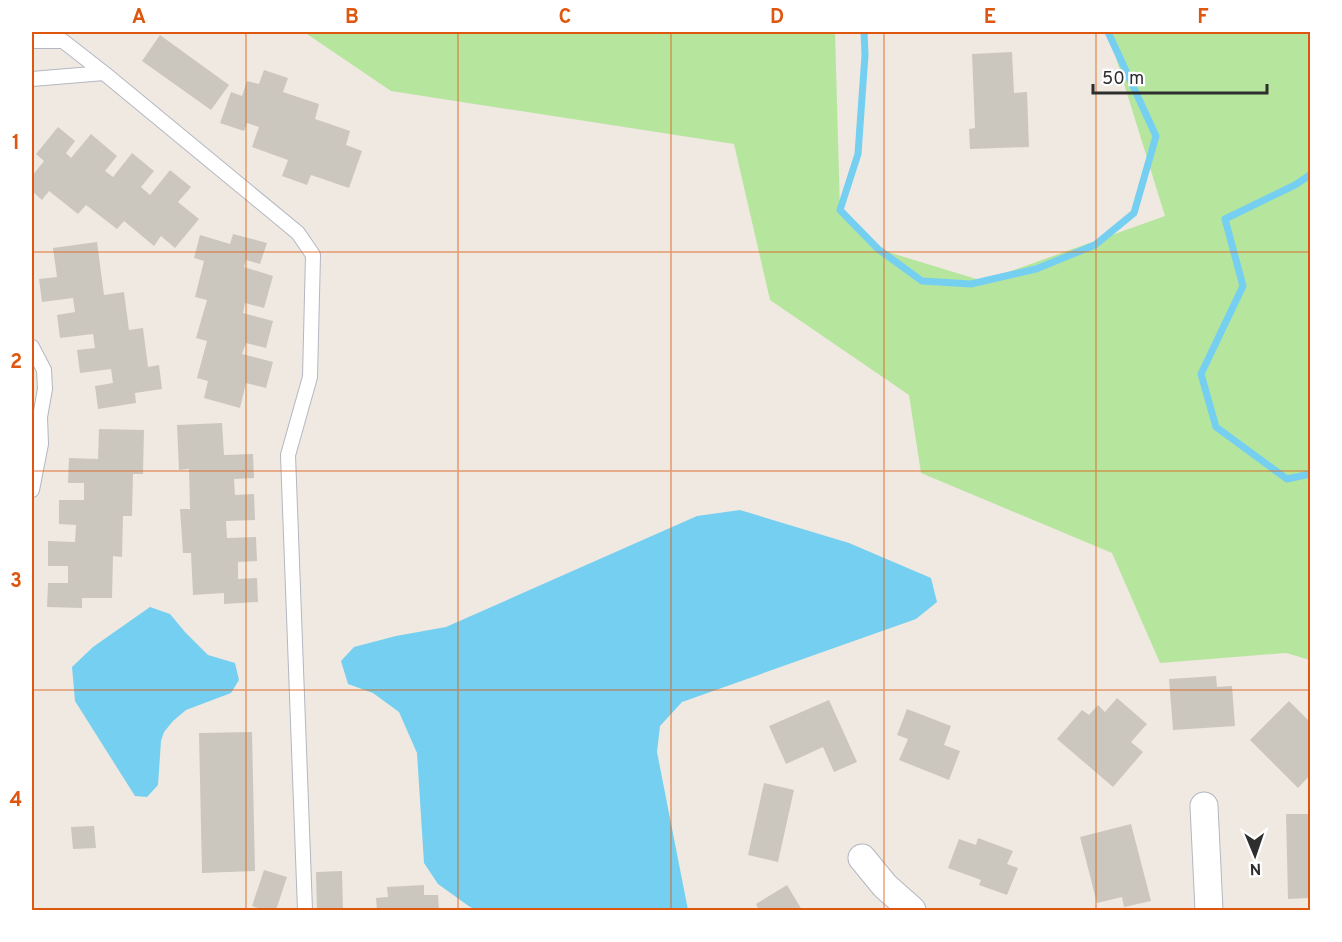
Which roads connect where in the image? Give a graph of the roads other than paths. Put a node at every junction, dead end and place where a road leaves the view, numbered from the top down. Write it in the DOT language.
graph roads {
  1 [pos="32,41"];
  2 [pos="104,73"];
  3 [pos="32,79"];
  4 [pos="32,347"];
  5 [pos="36,417"];
  6 [pos="32,490"];
  7 [pos="1204,806"];
  8 [pos="862,858"];
  9 [pos="304,891"];
  10 [pos="293,910"];
  11 [pos="305,910"];
  12 [pos="912,910"];
  13 [pos="1209,910"];
  1 -- 2 [label="lane"];
  2 -- 3 [label="lane"];
  2 -- 9 [label="lane"];
  4 -- 5 [label="lane"];
  5 -- 6 [label="lane"];
  7 -- 13 [label="street"];
  8 -- 12 [label="street"];
  9 -- 10 [label="lane"];
  9 -- 11 [label="lane"];
}
